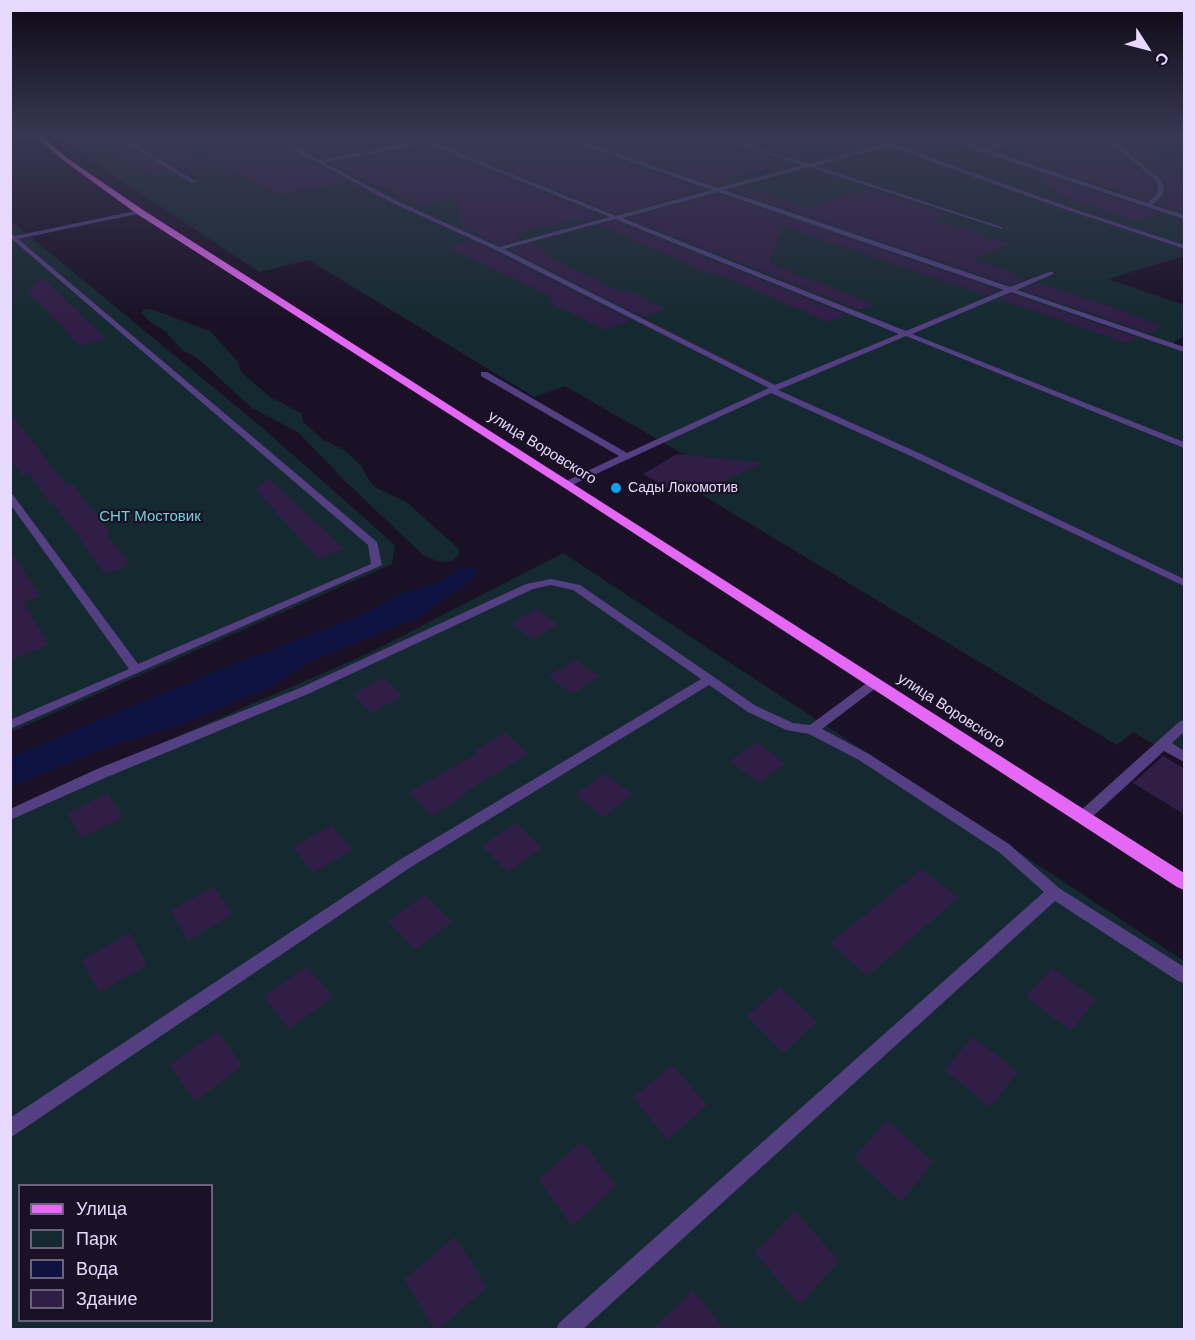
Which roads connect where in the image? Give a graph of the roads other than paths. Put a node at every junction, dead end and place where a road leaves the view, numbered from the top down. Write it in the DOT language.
graph roads {
  1 [pos="120,198"];
  2 [pos="387,198"];
  3 [pos="566,198"];
  4 [pos="687,198"];
  5 [pos="737,198"];
  6 [pos="907,198"];
  7 [pos="1040,198"];
  8 [pos="1124,198"];
  9 [pos="1157,198"];
  10 [pos="1148,205"];
  11 [pos="140,212"];
  12 [pos="615,217"];
  13 [pos="1185,217"];
  14 [pos="1000,228"];
  15 [pos="12,237"];
  16 [pos="1185,247"];
  17 [pos="498,249"];
  18 [pos="1051,273"];
  19 [pos="1011,290"];
  20 [pos="904,334"];
  21 [pos="1185,349"];
  22 [pos="484,375"];
  23 [pos="773,389"];
  24 [pos="1185,445"];
  25 [pos="625,456"];
  26 [pos="567,484"];
  27 [pos="10,497"];
  28 [pos="1185,583"];
  29 [pos="136,670"];
  30 [pos="709,680"];
  31 [pos="876,682"];
  32 [pos="1185,724"];
  33 [pos="10,725"];
  34 [pos="812,729"];
  35 [pos="1163,744"];
  36 [pos="1185,757"];
  37 [pos="10,815"];
  38 [pos="1084,816"];
  39 [pos="1185,882"];
  40 [pos="1054,892"];
  41 [pos="1185,976"];
  42 [pos="10,1129"];
  43 [pos="566,1329"];
  1 -- 11 [label="main road, улица Воровского"];
  2 -- 17 [label="lane"];
  3 -- 12 [label="lane"];
  4 -- 12 [label="lane"];
  5 -- 19 [label="lane"];
  6 -- 14 [label="lane"];
  7 -- 16 [label="lane"];
  8 -- 10 [label="lane"];
  9 -- 10 [label="lane"];
  10 -- 13 [label="lane"];
  11 -- 15 [label="lane"];
  11 -- 26 [label="main road, улица Воровского"];
  12 -- 17 [label="lane"];
  12 -- 20 [label="lane"];
  15 -- 29 [label="lane"];
  17 -- 23 [label="lane"];
  18 -- 19 [label="lane"];
  19 -- 20 [label="lane"];
  19 -- 21 [label="lane"];
  20 -- 23 [label="lane"];
  20 -- 24 [label="lane"];
  22 -- 25 [label="lane"];
  23 -- 25 [label="lane"];
  23 -- 28 [label="lane"];
  25 -- 26 [label="lane"];
  26 -- 31 [label="main road, улица Воровского"];
  27 -- 29 [label="lane"];
  29 -- 33 [label="lane"];
  30 -- 34 [label="lane"];
  30 -- 37 [label="lane"];
  30 -- 42 [label="lane"];
  31 -- 34 [label="lane"];
  31 -- 38 [label="main road, улица Воровского"];
  32 -- 35 [label="lane"];
  34 -- 40 [label="lane"];
  35 -- 36 [label="lane"];
  35 -- 38 [label="lane"];
  38 -- 39 [label="main road, улица Воровского"];
  40 -- 41 [label="lane"];
  40 -- 43 [label="lane"];
}
